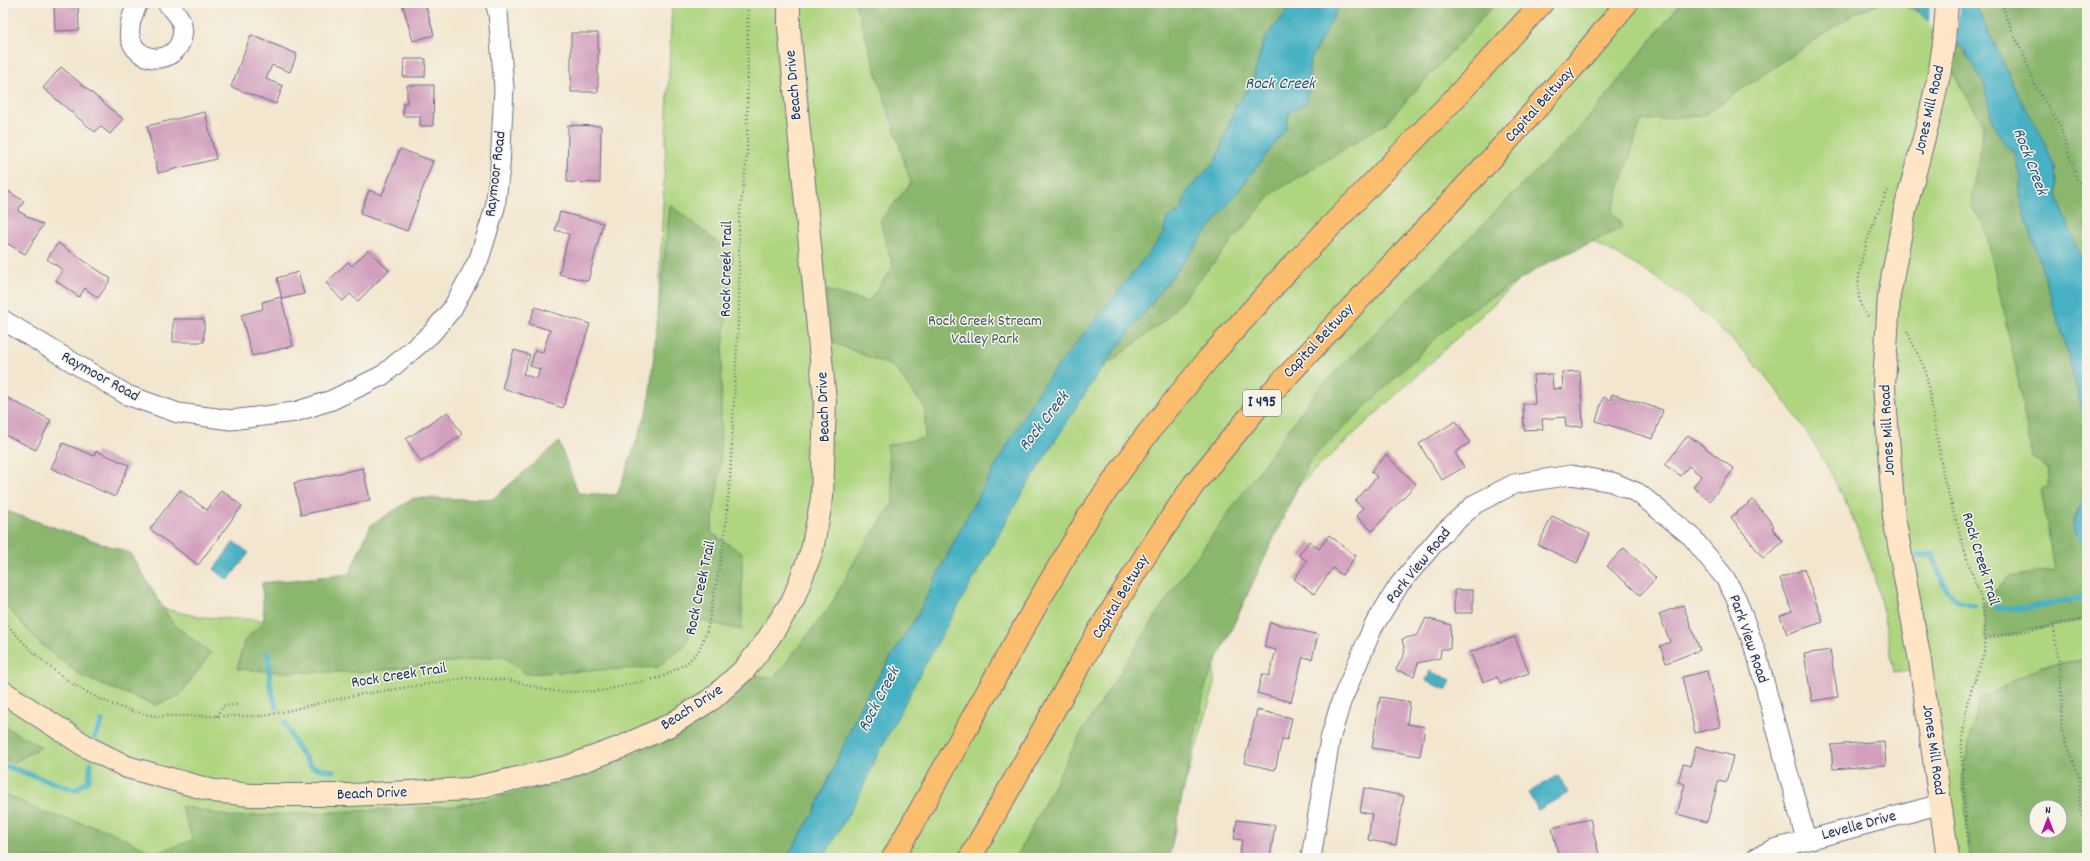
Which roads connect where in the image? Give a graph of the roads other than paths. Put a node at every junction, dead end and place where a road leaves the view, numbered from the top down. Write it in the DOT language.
graph roads {
  1 [pos="138,3"];
  2 [pos="166,3"];
  3 [pos="495,3"];
  4 [pos="789,3"];
  5 [pos="1542,3"];
  6 [pos="1627,3"];
  7 [pos="1947,3"];
  8 [pos="3,320"];
  9 [pos="3,692"];
  10 [pos="1941,804"];
  11 [pos="1806,840"];
  12 [pos="893,858"];
  13 [pos="970,858"];
  14 [pos="1311,858"];
  15 [pos="1756,858"];
  16 [pos="1948,858"];
  1 -- 2 [label="street"];
  3 -- 8 [label="street, Raymoor Road"];
  4 -- 9 [label="street, Beach Drive"];
  5 -- 12 [label="highway"];
  6 -- 13 [label="highway, Capital Beltway / I 495"];
  7 -- 10 [label="street, Jones Mill Road"];
  10 -- 11 [label="street, Levelle Drive"];
  10 -- 16 [label="street, Jones Mill Road"];
  11 -- 14 [label="street, Park View Road"];
  11 -- 15 [label="street, Levelle Drive"];
}
